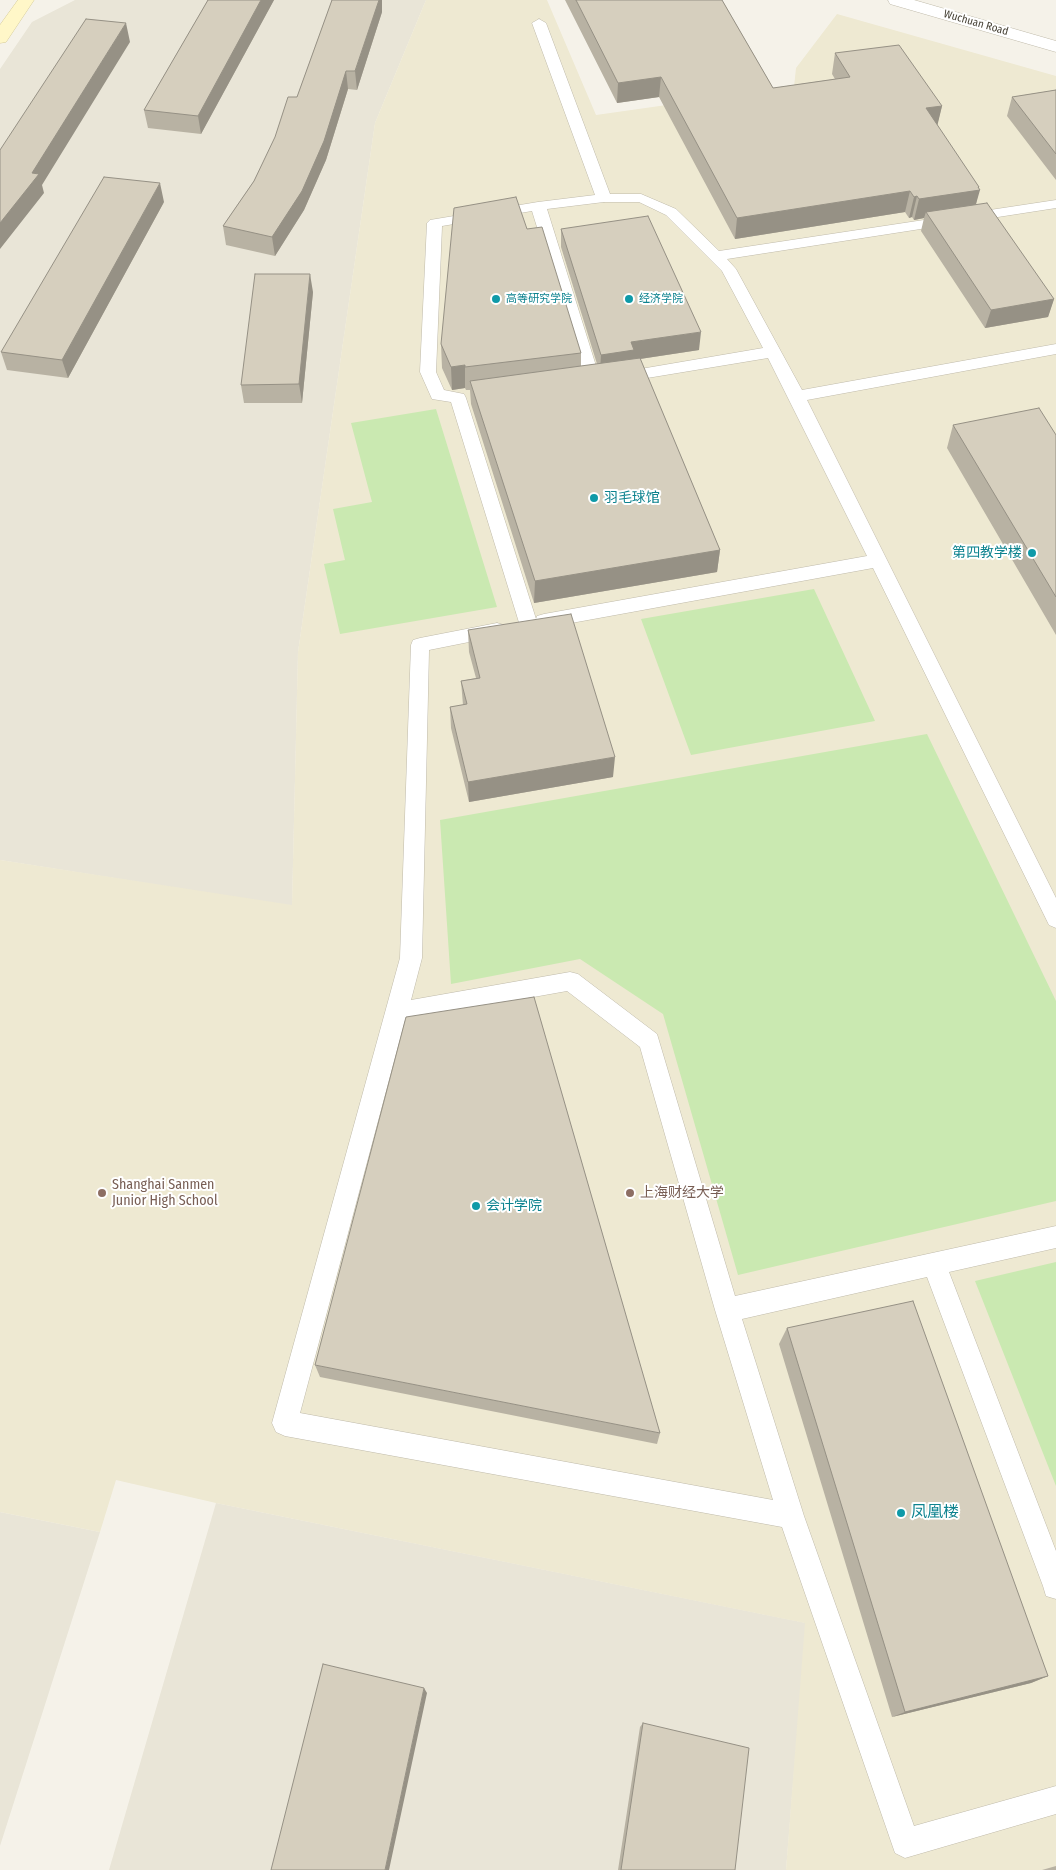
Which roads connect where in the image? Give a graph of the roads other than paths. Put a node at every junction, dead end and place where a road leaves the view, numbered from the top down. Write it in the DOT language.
graph roads {
  1 [pos="26,0"];
  2 [pos="896,0"];
  3 [pos="539,23"];
  4 [pos="0,38"];
  5 [pos="1056,47"];
  6 [pos="604,198"];
  7 [pos="1056,204"];
  8 [pos="538,206"];
  9 [pos="715,256"];
  10 [pos="1056,349"];
  11 [pos="773,352"];
  12 [pos="593,382"];
  13 [pos="574,385"];
  14 [pos="477,396"];
  15 [pos="798,396"];
  16 [pos="458,398"];
  17 [pos="879,560"];
  18 [pos="528,624"];
  19 [pos="1056,919"];
  20 [pos="396,1012"];
  21 [pos="1056,1237"];
  22 [pos="934,1265"];
  23 [pos="726,1310"];
  24 [pos="791,1516"];
  25 [pos="1056,1586"];
  26 [pos="1056,1800"];
  1 -- 4 [label="main road"];
  2 -- 5 [label="street, Wuchuan Road"];
  3 -- 6 [label="lane"];
  6 -- 8 [label="lane"];
  6 -- 9 [label="lane"];
  7 -- 9 [label="lane"];
  8 -- 12 [label="lane"];
  8 -- 16 [label="lane"];
  9 -- 11 [label="lane"];
  10 -- 15 [label="lane"];
  11 -- 12 [label="lane"];
  11 -- 15 [label="lane"];
  12 -- 13 [label="lane"];
  14 -- 16 [label="lane"];
  15 -- 17 [label="lane"];
  16 -- 18 [label="lane"];
  17 -- 18 [label="lane"];
  17 -- 19 [label="lane"];
  18 -- 20 [label="lane"];
  20 -- 23 [label="lane"];
  20 -- 24 [label="lane"];
  21 -- 22 [label="lane"];
  22 -- 23 [label="lane"];
  22 -- 25 [label="lane"];
  23 -- 24 [label="lane"];
  24 -- 26 [label="lane"];
}
